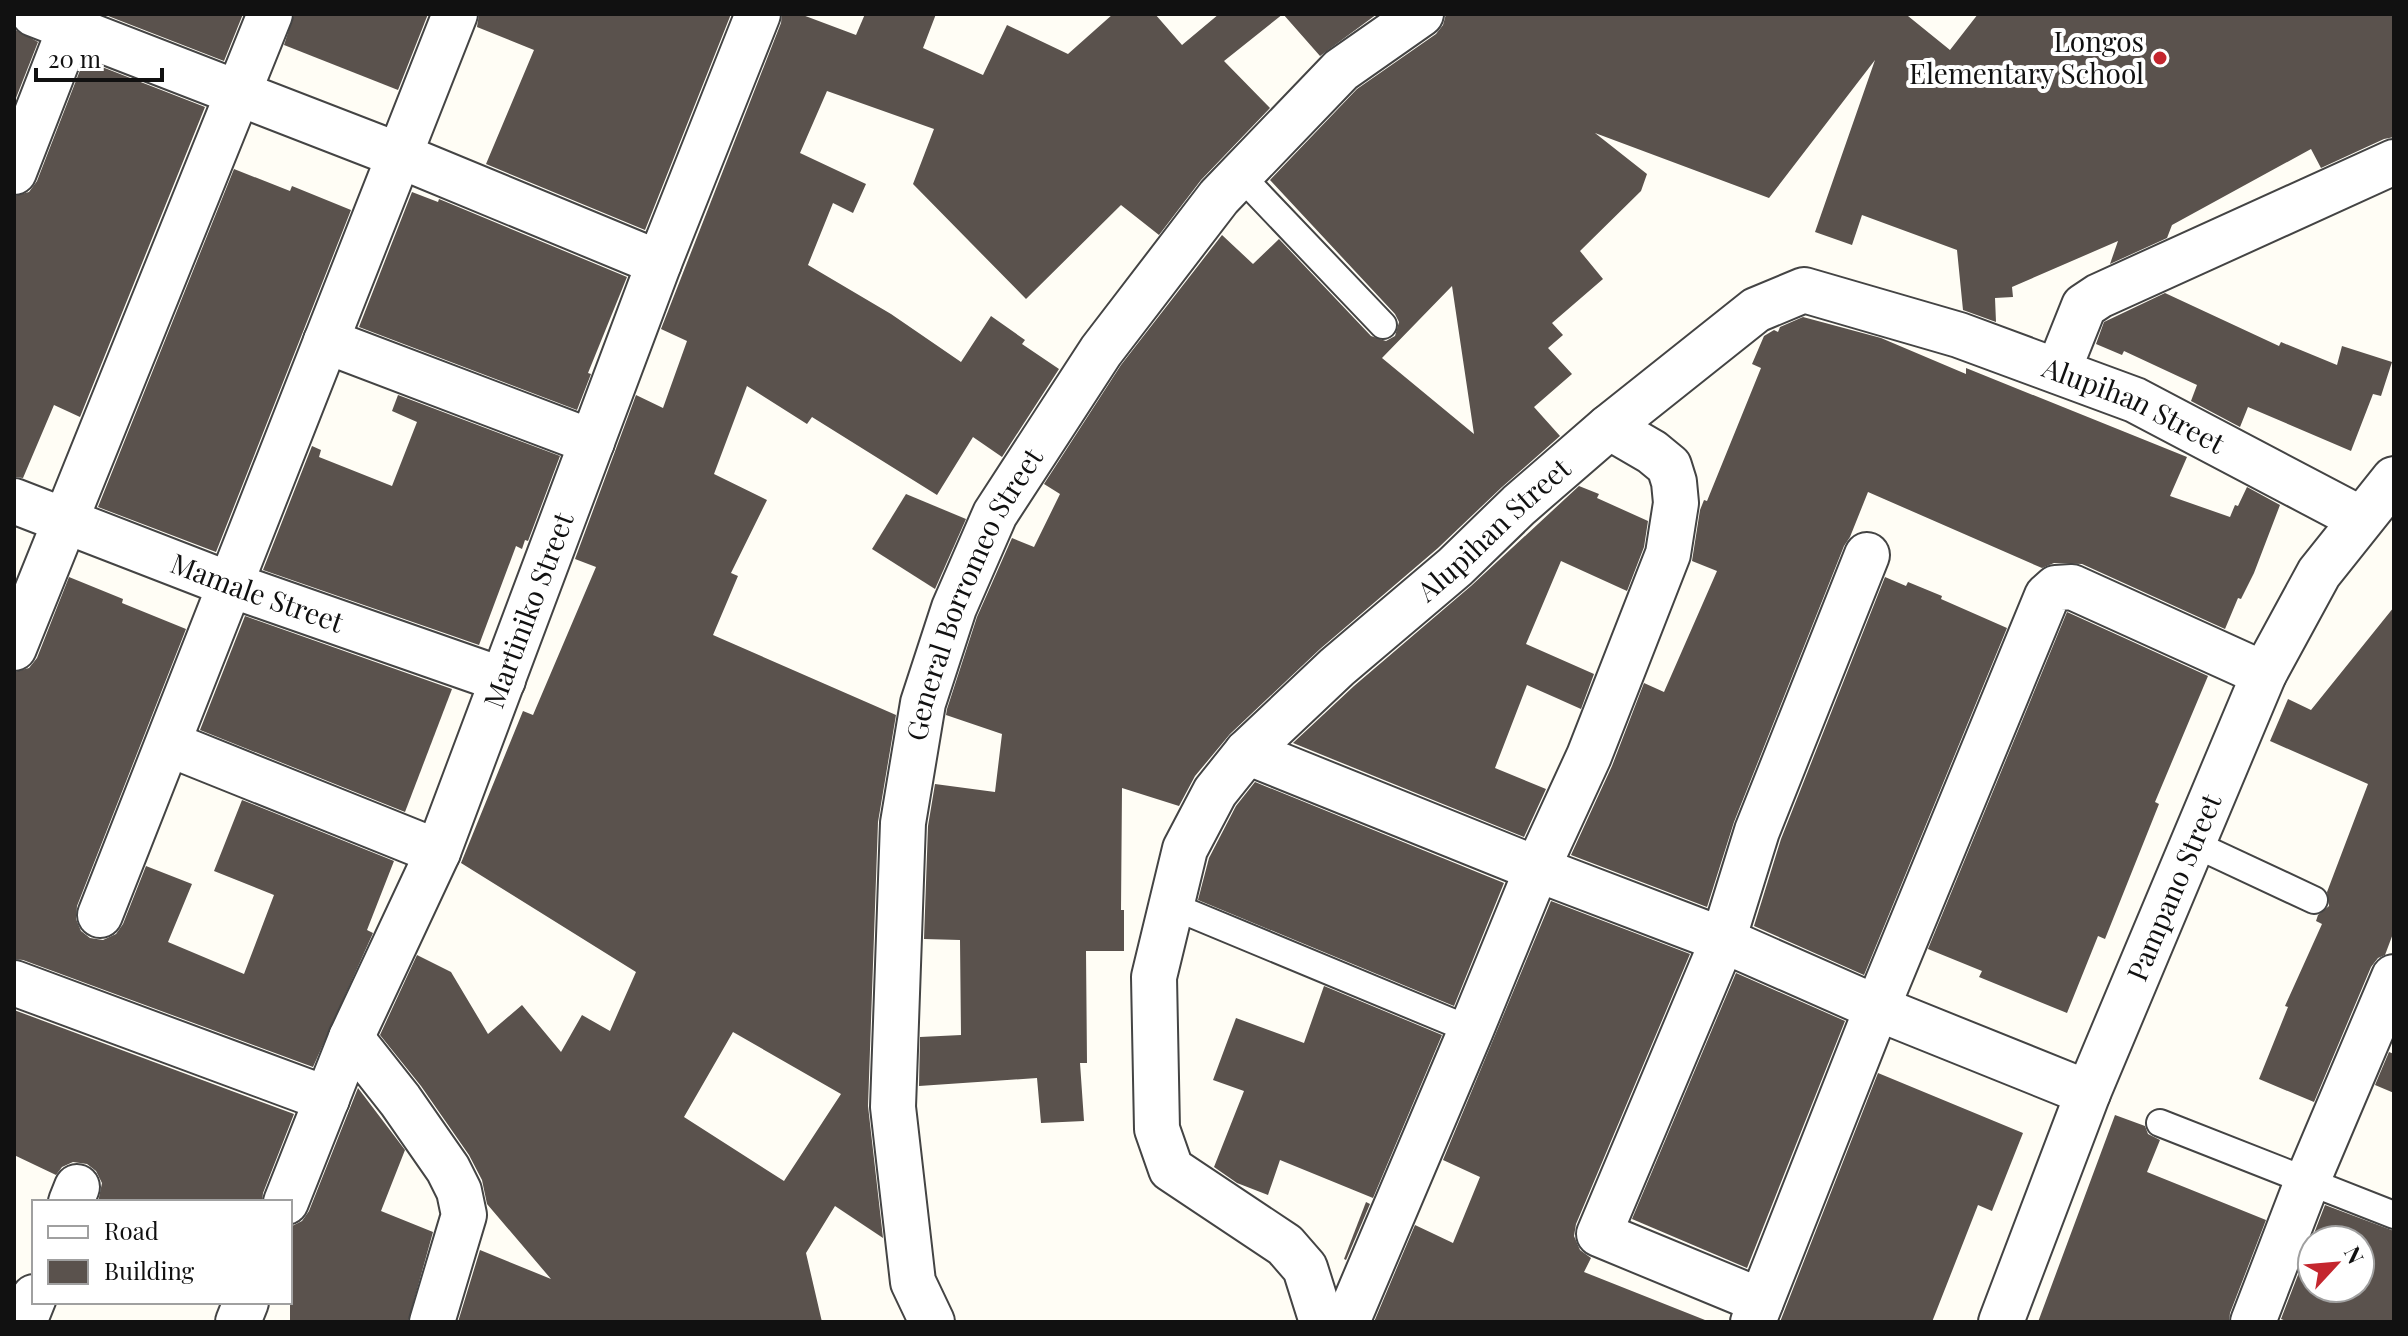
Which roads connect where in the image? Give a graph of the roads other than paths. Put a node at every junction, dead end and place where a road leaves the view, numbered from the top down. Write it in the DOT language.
graph roads {
  1 [pos="270,14"];
  2 [pos="455,14"];
  3 [pos="758,14"];
  4 [pos="1421,14"];
  5 [pos="52,21"];
  6 [pos="237,95"];
  7 [pos="398,155"];
  8 [pos="2394,162"];
  9 [pos="14,172"];
  10 [pos="1240,175"];
  11 [pos="659,263"];
  12 [pos="1383,325"];
  13 [pos="326,341"];
  14 [pos="2058,371"];
  15 [pos="1609,427"];
  16 [pos="592,442"];
  17 [pos="2394,479"];
  18 [pos="14,501"];
  19 [pos="2361,519"];
  20 [pos="66,521"];
  21 [pos="1867,555"];
  22 [pos="231,585"];
  23 [pos="14,648"];
  24 [pos="2264,674"];
  25 [pos="503,680"];
  26 [pos="169,744"];
  27 [pos="1247,752"];
  28 [pos="2192,843"];
  29 [pos="438,852"];
  30 [pos="1537,869"];
  31 [pos="2314,900"];
  32 [pos="1170,905"];
  33 [pos="100,915"];
  34 [pos="1723,940"];
  35 [pos="2394,977"];
  36 [pos="14,983"];
  37 [pos="1877,1008"];
  38 [pos="1471,1030"];
  39 [pos="351,1038"];
  40 [pos="2088,1093"];
  41 [pos="327,1099"];
  42 [pos="2160,1123"];
  43 [pos="2307,1182"];
  44 [pos="287,1200"];
  45 [pos="2394,1215"];
  46 [pos="32,1302"];
  47 [pos="1757,1312"];
  48 [pos="24,1322"];
  49 [pos="432,1322"];
  50 [pos="932,1322"];
  51 [pos="1322,1322"];
  52 [pos="1347,1322"];
  53 [pos="2001,1322"];
  54 [pos="2253,1322"];
  1 -- 6 [label="street"];
  2 -- 7 [label="street"];
  3 -- 11 [label="street, Martiniko Street"];
  4 -- 10 [label="street, General Borromeo Street"];
  5 -- 6 [label="street"];
  5 -- 9 [label="street"];
  6 -- 7 [label="street"];
  6 -- 20 [label="street"];
  7 -- 11 [label="street"];
  7 -- 13 [label="street"];
  8 -- 14 [label="street"];
  10 -- 12 [label="lane"];
  10 -- 50 [label="street, General Borromeo Street"];
  11 -- 16 [label="street, Martiniko Street"];
  13 -- 16 [label="street"];
  13 -- 22 [label="street"];
  14 -- 15 [label="street, Alupihan Street"];
  14 -- 19 [label="street, Alupihan Street"];
  15 -- 27 [label="street, Alupihan Street"];
  15 -- 30 [label="street"];
  16 -- 25 [label="street, Martiniko Street"];
  17 -- 19 [label="street, Pampano Street"];
  18 -- 20 [label="street, Mamale Street"];
  19 -- 24 [label="street, Pampano Street"];
  20 -- 22 [label="street, Mamale Street"];
  20 -- 23 [label="street"];
  21 -- 34 [label="street"];
  22 -- 25 [label="street, Mamale Street"];
  22 -- 26 [label="street"];
  24 -- 28 [label="street, Pampano Street"];
  24 -- 37 [label="street"];
  25 -- 29 [label="street, Martiniko Street"];
  26 -- 29 [label="street"];
  26 -- 33 [label="street"];
  27 -- 30 [label="street"];
  27 -- 32 [label="street, Alupihan Street"];
  28 -- 31 [label="lane"];
  28 -- 40 [label="street, Pampano Street"];
  29 -- 39 [label="street, Martiniko Street"];
  30 -- 34 [label="street"];
  30 -- 38 [label="street"];
  32 -- 38 [label="lane"];
  32 -- 51 [label="street, Alupihan Street"];
  34 -- 37 [label="street"];
  34 -- 47 [label="street"];
  35 -- 43 [label="street"];
  36 -- 41 [label="street"];
  37 -- 40 [label="street"];
  37 -- 47 [label="street"];
  38 -- 52 [label="street"];
  39 -- 41 [label="street, Martiniko Street"];
  39 -- 49 [label="street"];
  40 -- 53 [label="street, Pampano Street"];
  41 -- 44 [label="street, Martiniko Street"];
  42 -- 43 [label="lane"];
  43 -- 45 [label="lane"];
  43 -- 54 [label="street"];
  46 -- 48 [label="street"];
}
